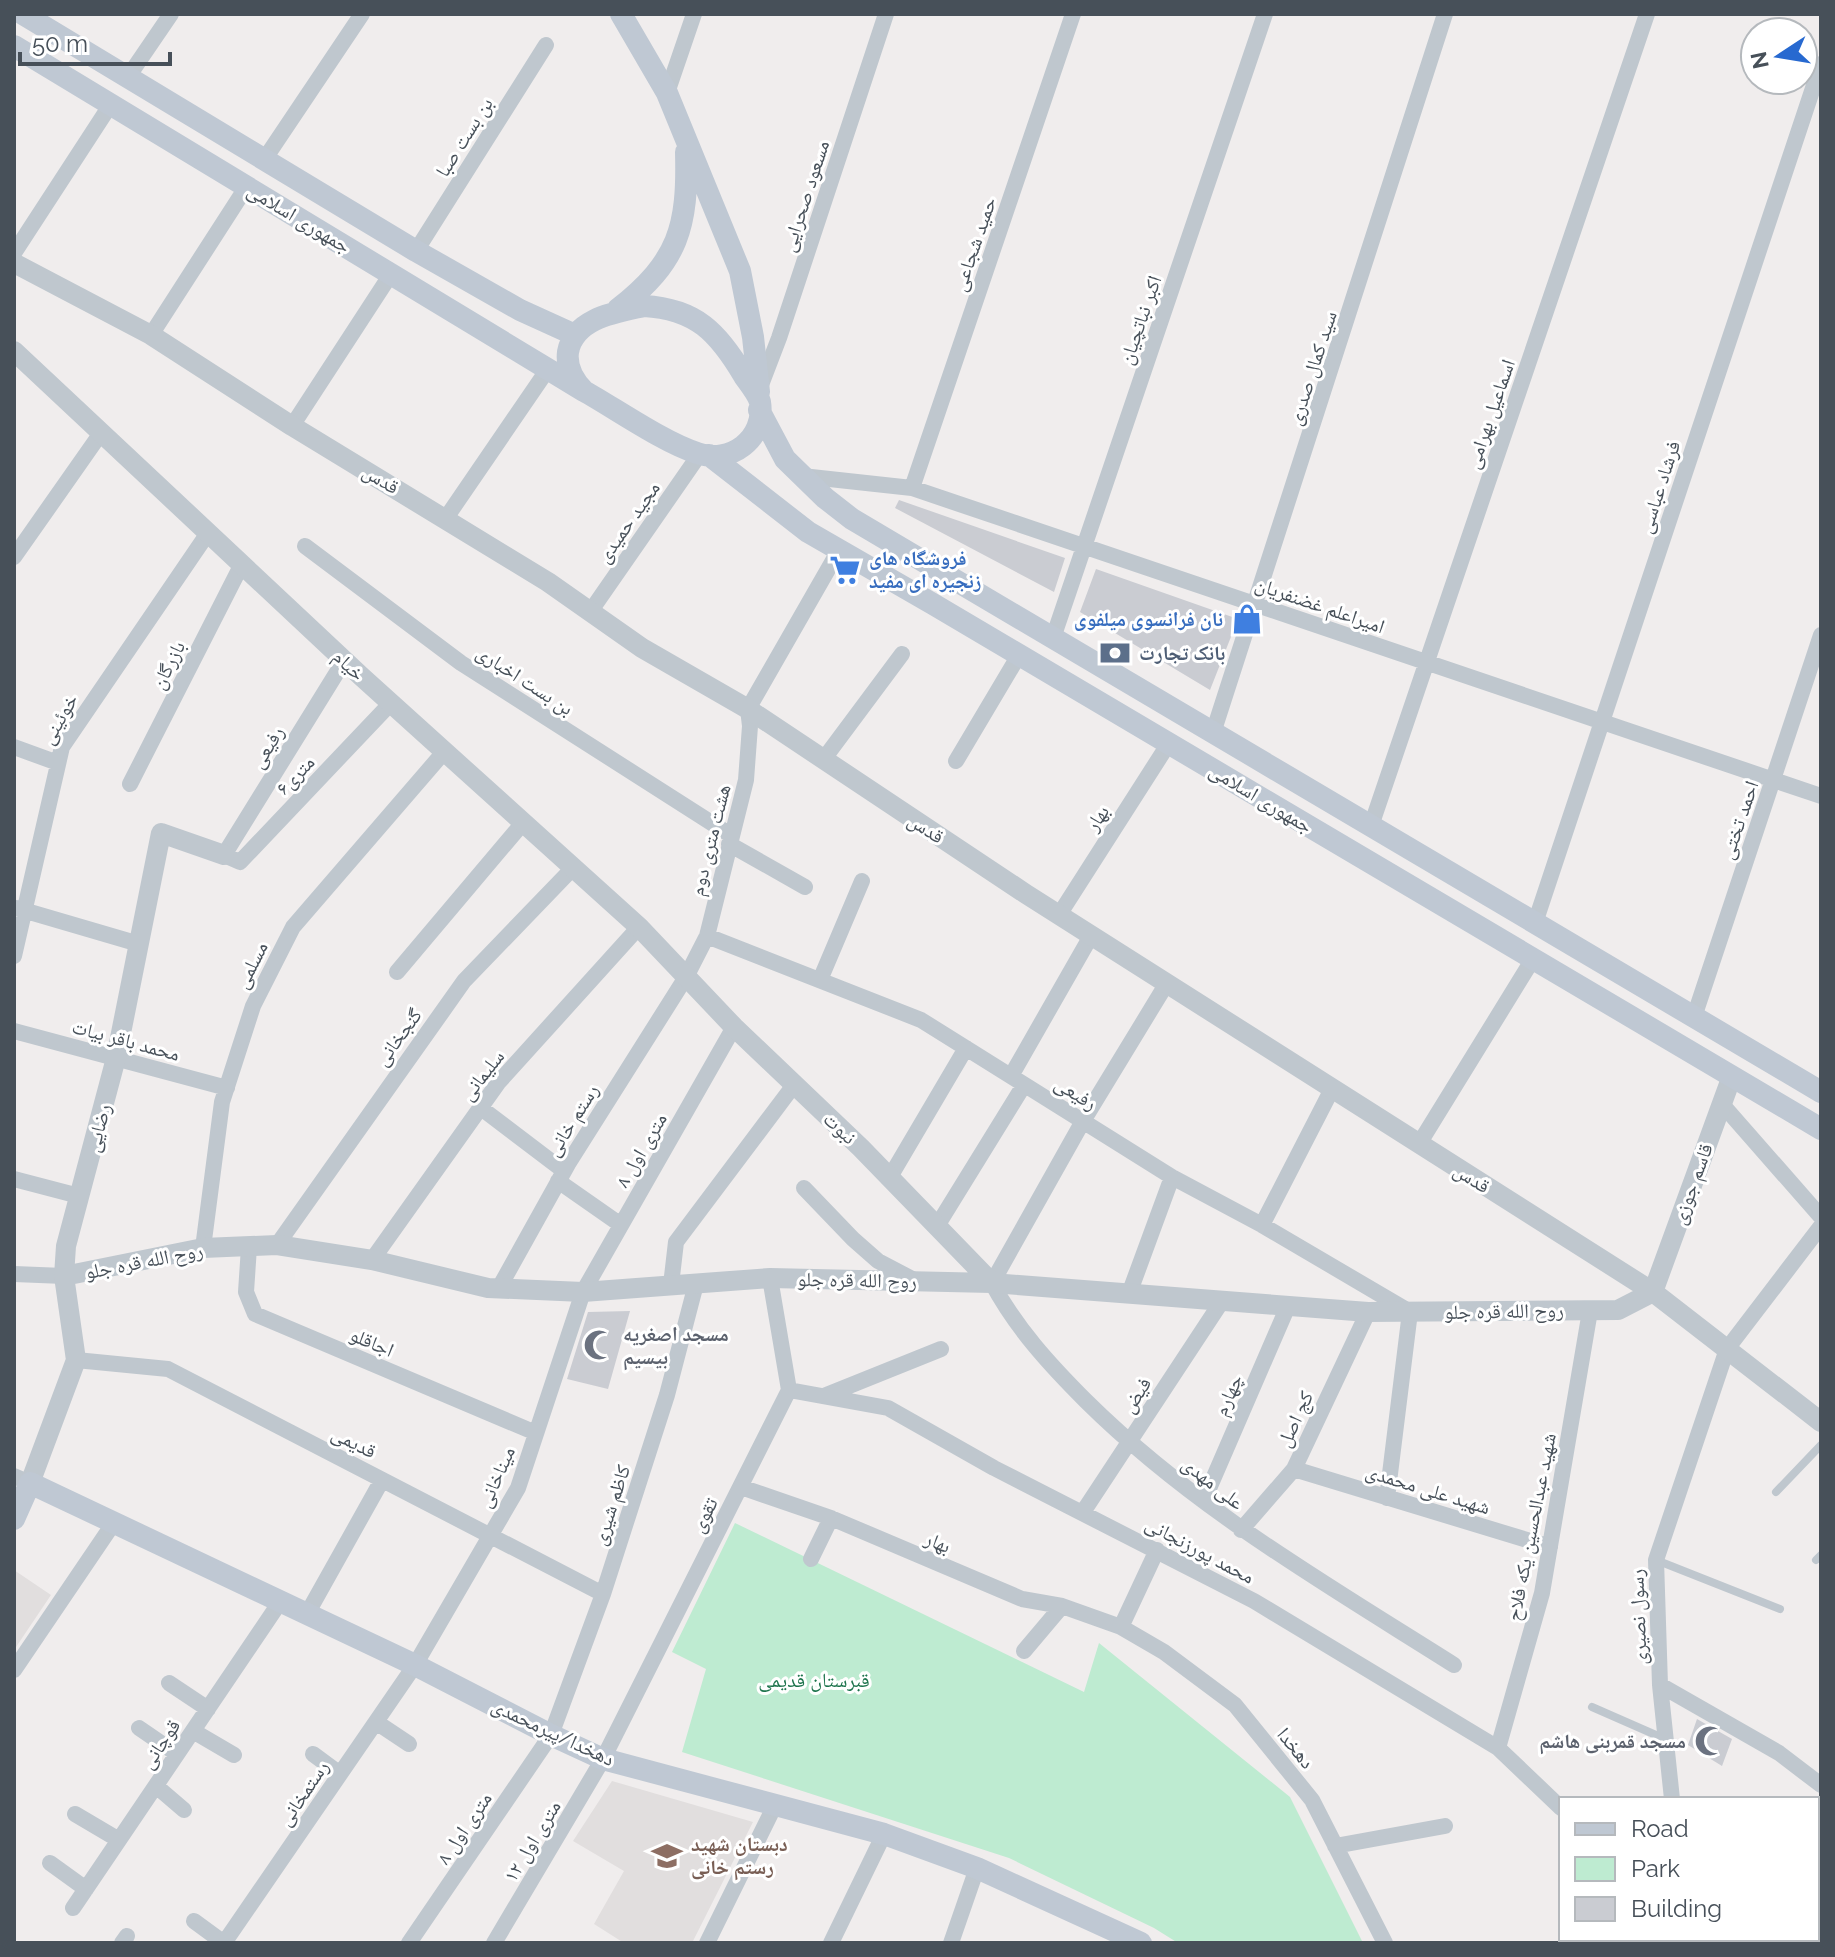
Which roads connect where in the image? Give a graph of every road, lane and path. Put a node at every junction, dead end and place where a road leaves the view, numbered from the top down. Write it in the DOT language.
graph roads {
  1 [pos="23,14"];
  2 [pos="171,14"];
  3 [pos="362,14"];
  4 [pos="621,14"];
  5 [pos="694,14"];
  6 [pos="886,14"];
  7 [pos="1073,14"];
  8 [pos="1265,14"];
  9 [pos="1445,14"];
  10 [pos="1647,14"];
  11 [pos="546,45"];
  12 [pos="14,46"];
  13 [pos="1821,64"];
  14 [pos="128,77"];
  15 [pos="667,93"];
  16 [pos="111,104"];
  17 [pos="686,134"];
  18 [pos="264,160"];
  19 [pos="247,186"];
  20 [pos="416,251"];
  21 [pos="14,253"];
  22 [pos="14,263"];
  23 [pos="391,274"];
  24 [pos="613,313"];
  25 [pos="151,335"];
  26 [pos="575,335"];
  27 [pos="14,351"];
  28 [pos="548,369"];
  29 [pos="584,391"];
  30 [pos="759,400"];
  31 [pos="292,426"];
  32 [pos="101,433"];
  33 [pos="704,455"];
  34 [pos="802,476"];
  35 [pos="912,488"];
  36 [pos="446,518"];
  37 [pos="208,533"];
  38 [pos="305,546"];
  39 [pos="1085,546"];
  40 [pos="838,552"];
  41 [pos="14,557"];
  42 [pos="242,564"];
  43 [pos="1257,604"];
  44 [pos="590,612"];
  45 [pos="1821,635"];
  46 [pos="1053,638"];
  47 [pos="902,654"];
  48 [pos="1019,655"];
  49 [pos="344,661"];
  50 [pos="1427,662"];
  51 [pos="391,703"];
  52 [pos="748,709"];
  53 [pos="1602,722"];
  54 [pos="1213,733"];
  55 [pos="1169,743"];
  56 [pos="14,747"];
  57 [pos="444,752"];
  58 [pos="823,760"];
  59 [pos="956,761"];
  60 [pos="58,763"];
  61 [pos="1774,780"];
  62 [pos="130,784"];
  63 [pos="1821,796"];
  64 [pos="522,824"];
  65 [pos="1371,826"];
  66 [pos="730,840"];
  67 [pos="224,855"];
  68 [pos="572,869"];
  69 [pos="862,881"];
  70 [pos="805,887"];
  71 [pos="19,910"];
  72 [pos="1059,915"];
  73 [pos="1535,923"];
  74 [pos="639,927"];
  75 [pos="707,936"];
  76 [pos="1091,936"];
  77 [pos="139,944"];
  78 [pos="14,956"];
  79 [pos="1533,959"];
  80 [pos="397,972"];
  81 [pos="686,977"];
  82 [pos="820,980"];
  83 [pos="1167,983"];
  84 [pos="1694,1017"];
  85 [pos="734,1027"];
  86 [pos="14,1031"];
  87 [pos="966,1048"];
  88 [pos="116,1058"];
  89 [pos="1732,1076"];
  90 [pos="1018,1080"];
  91 [pos="794,1085"];
  92 [pos="227,1088"];
  93 [pos="1332,1089"];
  94 [pos="1821,1092"];
  95 [pos="1721,1103"];
  96 [pos="481,1108"];
  97 [pos="1083,1121"];
  98 [pos="1821,1129"];
  99 [pos="1419,1144"];
  100 [pos="561,1176"];
  101 [pos="890,1177"];
  102 [pos="1172,1177"];
  103 [pos="14,1179"];
  104 [pos="804,1188"];
  105 [pos="79,1196"];
  106 [pos="1821,1217"];
  107 [pos="621,1225"];
  108 [pos="1262,1225"];
  109 [pos="937,1226"];
  110 [pos="1821,1226"];
  111 [pos="277,1245"];
  112 [pos="249,1247"];
  113 [pos="203,1248"];
  114 [pos="372,1260"];
  115 [pos="64,1276"];
  116 [pos="770,1278"];
  117 [pos="16,1279"];
  118 [pos="916,1281"];
  119 [pos="992,1283"];
  120 [pos="696,1284"];
  121 [pos="671,1285"];
  122 [pos="499,1288"];
  123 [pos="583,1292"];
  124 [pos="1653,1292"];
  125 [pos="1129,1294"];
  126 [pos="1222,1301"];
  127 [pos="1288,1306"];
  128 [pos="1590,1311"];
  129 [pos="1368,1312"];
  130 [pos="1410,1312"];
  131 [pos="941,1349"];
  132 [pos="1727,1349"];
  133 [pos="76,1360"];
  134 [pos="789,1390"];
  135 [pos="822,1396"];
  136 [pos="1821,1422"];
  137 [pos="536,1433"];
  138 [pos="1129,1443"];
  139 [pos="1821,1445"];
  140 [pos="1294,1469"];
  141 [pos="382,1480"];
  142 [pos="19,1485"];
  143 [pos="741,1487"];
  144 [pos="1776,1492"];
  145 [pos="1387,1498"];
  146 [pos="1204,1500"];
  147 [pos="1083,1512"];
  148 [pos="831,1518"];
  149 [pos="14,1519"];
  150 [pos="113,1524"];
  151 [pos="1241,1530"];
  152 [pos="491,1535"];
  153 [pos="1550,1547"];
  154 [pos="1157,1550"];
  155 [pos="811,1559"];
  156 [pos="1656,1560"];
  157 [pos="603,1594"];
  158 [pos="280,1602"];
  159 [pos="1062,1606"];
  160 [pos="1780,1609"];
  161 [pos="307,1614"];
  162 [pos="1121,1627"];
  163 [pos="1024,1651"];
  164 [pos="415,1665"];
  165 [pos="1454,1665"];
  166 [pos="14,1670"];
  167 [pos="169,1683"];
  168 [pos="1660,1685"];
  169 [pos="1592,1707"];
  170 [pos="208,1709"];
  171 [pos="376,1722"];
  172 [pos="139,1728"];
  173 [pos="193,1731"];
  174 [pos="551,1735"];
  175 [pos="1666,1740"];
  176 [pos="409,1744"];
  177 [pos="1498,1748"];
  178 [pos="177,1754"];
  179 [pos="313,1754"];
  180 [pos="234,1755"];
  181 [pos="603,1759"];
  182 [pos="340,1774"];
  183 [pos="1821,1785"];
  184 [pos="156,1786"];
  185 [pos="1672,1797"];
  186 [pos="775,1805"];
  187 [pos="1559,1806"];
  188 [pos="184,1810"];
  189 [pos="75,1814"];
  190 [pos="1445,1826"];
  191 [pos="884,1834"];
  192 [pos="119,1840"];
  193 [pos="1335,1846"];
  194 [pos="50,1863"];
  195 [pos="977,1868"];
  196 [pos="86,1889"];
  197 [pos="73,1908"];
  198 [pos="194,1921"];
  199 [pos="224,1943"];
  200 [pos="409,1943"];
  201 [pos="494,1943"];
  202 [pos="707,1943"];
  203 [pos="831,1943"];
  204 [pos="951,1943"];
  205 [pos="1141,1943"];
  206 [pos="1385,1943"];
  1 -- 14 [label="main road, جمهوری اسلامی"];
  2 -- 14 [label="street"];
  3 -- 18 [label="street"];
  4 -- 15 [label="main road"];
  5 -- 15 [label="street"];
  6 -- 30 [label="street, مسعود صحرایی"];
  7 -- 35 [label="street, حمید شجاعی"];
  8 -- 39 [label="street, اکبر نباتچیان"];
  9 -- 43 [label="street, سید کمال صدری"];
  10 -- 50 [label="street, اسماعیل بهرامی"];
  11 -- 20 [label="street, بن بست صبا"];
  12 -- 16 [label="main road, جمهوری اسلامی"];
  13 -- 53 [label="street, فرشاد عباسی"];
  14 -- 18 [label="main road, جمهوری اسلامی"];
  15 -- 17 [label="main road"];
  16 -- 19 [label="main road, جمهوری اسلامی"];
  16 -- 21 [label="street"];
  17 -- 24 [label="main road"];
  17 -- 30 [label="main road"];
  18 -- 20 [label="main road, جمهوری اسلامی"];
  19 -- 23 [label="main road, جمهوری اسلامی"];
  19 -- 25 [label="street"];
  20 -- 26 [label="main road, جمهوری اسلامی"];
  22 -- 25 [label="street, قدس"];
  23 -- 28 [label="main road, جمهوری اسلامی"];
  23 -- 31 [label="street"];
  24 -- 26 [label="main road"];
  24 -- 30 [label="main road, جمهوری اسلامی"];
  25 -- 31 [label="street, قدس"];
  26 -- 29 [label="main road"];
  27 -- 32 [label="street, خیام"];
  28 -- 29 [label="main road, جمهوری اسلامی"];
  28 -- 36 [label="street"];
  29 -- 33 [label="main road, جمهوری اسلامی"];
  30 -- 33 [label="main road"];
  30 -- 34 [label="main road, جمهوری اسلامی"];
  31 -- 36 [label="street, قدس"];
  32 -- 37 [label="street, خیام"];
  32 -- 41 [label="street"];
  33 -- 40 [label="main road, جمهوری اسلامی"];
  33 -- 44 [label="street, مجید حمیدی"];
  34 -- 35 [label="street, امیراعلم غضنفریان"];
  34 -- 46 [label="main road, جمهوری اسلامی"];
  35 -- 39 [label="street, امیراعلم غضنفریان"];
  36 -- 44 [label="street, قدس"];
  37 -- 42 [label="street, خیام"];
  37 -- 60 [label="street, خوئینی"];
  38 -- 66 [label="street, بن بست اخباری"];
  39 -- 43 [label="street, امیراعلم غضنفریان"];
  39 -- 46 [label="street, اکبر نباتچیان"];
  40 -- 48 [label="main road, جمهوری اسلامی"];
  40 -- 52 [label="street"];
  42 -- 49 [label="street, خیام"];
  42 -- 62 [label="street, بازرگان"];
  43 -- 50 [label="street, امیراعلم غضنفریان"];
  43 -- 54 [label="street, سید کمال صدری"];
  44 -- 52 [label="street, قدس"];
  45 -- 61 [label="street, احمد تختی"];
  46 -- 54 [label="main road, جمهوری اسلامی"];
  47 -- 58 [label="street"];
  48 -- 55 [label="main road, جمهوری اسلامی"];
  48 -- 59 [label="street"];
  49 -- 51 [label="street, خیام"];
  49 -- 67 [label="street, رفیعی"];
  50 -- 53 [label="street, امیراعلم غضنفریان"];
  50 -- 65 [label="street, اسماعیل بهرامی"];
  51 -- 57 [label="street, خیام"];
  51 -- 67 [label="street, ۶متری"];
  52 -- 58 [label="street, قدس"];
  52 -- 66 [label="street, هشت متری دوم"];
  53 -- 61 [label="street, امیراعلم غضنفریان"];
  53 -- 73 [label="street, فرشاد عباسی"];
  54 -- 65 [label="main road, جمهوری اسلامی"];
  55 -- 72 [label="street, بهار"];
  55 -- 79 [label="main road, جمهوری اسلامی"];
  56 -- 60 [label="street"];
  57 -- 64 [label="street, خیام"];
  57 -- 92 [label="street, مسلمی"];
  58 -- 72 [label="street, قدس"];
  60 -- 71 [label="street, خوئینی"];
  61 -- 63 [label="street, امیراعلم غضنفریان"];
  61 -- 84 [label="street, احمد تختی"];
  64 -- 68 [label="street, خیام"];
  64 -- 80 [label="street"];
  65 -- 73 [label="main road, جمهوری اسلامی"];
  66 -- 70 [label="street, بن بست اخباری"];
  66 -- 75 [label="street, هشت متری دوم"];
  67 -- 77 [label="street, رضایی"];
  68 -- 74 [label="street, خیام"];
  68 -- 111 [label="street, گنجخانی"];
  69 -- 82 [label="street"];
  71 -- 77 [label="street"];
  71 -- 78 [label="street, خوئینی"];
  72 -- 76 [label="street, قدس"];
  73 -- 84 [label="main road, جمهوری اسلامی"];
  74 -- 81 [label="street, خیام"];
  74 -- 96 [label="street, سلیمانی"];
  75 -- 81 [label="street, هشت متری دوم"];
  75 -- 82 [label="street, رفیعی"];
  76 -- 83 [label="street, قدس"];
  76 -- 90 [label="street"];
  77 -- 88 [label="street, رضایی"];
  79 -- 89 [label="main road, جمهوری اسلامی"];
  79 -- 99 [label="street"];
  81 -- 85 [label="street, نبوت"];
  81 -- 100 [label="street, رستم خانی"];
  82 -- 87 [label="street, رفیعی"];
  83 -- 93 [label="street, قدس"];
  83 -- 97 [label="street"];
  84 -- 94 [label="main road, جمهوری اسلامی"];
  85 -- 91 [label="street, نبوت"];
  85 -- 107 [label="street, ۸ متری اول"];
  86 -- 88 [label="street, محمد باقر بیات"];
  87 -- 90 [label="street, رفیعی"];
  87 -- 101 [label="street"];
  88 -- 92 [label="street, محمد باقر بیات"];
  88 -- 105 [label="street, رضایی"];
  89 -- 95 [label="street, قاسم جوزی"];
  89 -- 98 [label="main road, جمهوری اسلامی"];
  90 -- 97 [label="street, رفیعی"];
  90 -- 109 [label="street"];
  91 -- 101 [label="street, نبوت"];
  91 -- 121 [label="street"];
  92 -- 113 [label="street, مسلمی"];
  93 -- 99 [label="street, قدس"];
  93 -- 108 [label="street"];
  95 -- 106 [label="street"];
  95 -- 124 [label="street, قاسم جوزی"];
  96 -- 100 [label="street"];
  96 -- 114 [label="street, سلیمانی"];
  97 -- 102 [label="street, رفیعی"];
  97 -- 119 [label="street"];
  99 -- 124 [label="street, قدس"];
  100 -- 107 [label="street"];
  100 -- 122 [label="street, رستم خانی"];
  101 -- 109 [label="street, نبوت"];
  102 -- 108 [label="street, رفیعی"];
  102 -- 125 [label="street"];
  103 -- 105 [label="street"];
  104 -- 118 [label="street"];
  105 -- 115 [label="street, رضایی"];
  107 -- 123 [label="street, ۸ متری اول"];
  108 -- 130 [label="street, رفیعی"];
  109 -- 119 [label="street, نبوت"];
  110 -- 132 [label="street, رسول نصیری"];
  111 -- 112 [label="street, روح الله قره جلو"];
  111 -- 114 [label="street, روح الله قره جلو"];
  112 -- 113 [label="street, روح الله قره جلو"];
  112 -- 137 [label="street, اجاقلو"];
  113 -- 115 [label="street, روح الله قره جلو"];
  114 -- 122 [label="street, روح الله قره جلو"];
  115 -- 117 [label="street"];
  115 -- 133 [label="street, رضایی"];
  116 -- 118 [label="street, روح الله قره جلو"];
  116 -- 120 [label="street, روح الله قره جلو"];
  116 -- 134 [label="street"];
  118 -- 119 [label="street, روح الله قره جلو"];
  119 -- 125 [label="street, روح الله قره جلو"];
  119 -- 138 [label="street, علی مهدی"];
  120 -- 121 [label="street, روح الله قره جلو"];
  120 -- 157 [label="street, کاظم شیری"];
  121 -- 123 [label="street, روح الله قره جلو"];
  122 -- 123 [label="street, روح الله قره جلو"];
  123 -- 137 [label="street, میناخانی"];
  124 -- 128 [label="street, روح الله قره جلو"];
  124 -- 132 [label="street, قدس"];
  125 -- 126 [label="street, روح الله قره جلو"];
  126 -- 127 [label="street, روح الله قره جلو"];
  126 -- 138 [label="street, فیض"];
  127 -- 129 [label="street, روح الله قره جلو"];
  127 -- 146 [label="street, چهارم"];
  128 -- 130 [label="street, روح الله قره جلو"];
  128 -- 153 [label="street, شهید عبدالحسین یکه فلاح"];
  129 -- 130 [label="street, روح الله قره جلو"];
  129 -- 140 [label="street, کج اصل"];
  130 -- 145 [label="street"];
  131 -- 135 [label="street"];
  132 -- 136 [label="street, قدس"];
  132 -- 156 [label="street, رسول نصیری"];
  133 -- 141 [label="street, قدیمی"];
  133 -- 142 [label="street, رضایی"];
  134 -- 135 [label="street, محمد پورزنجانی"];
  134 -- 143 [label="street, تقوی"];
  135 -- 147 [label="street, محمد پورزنجانی"];
  137 -- 152 [label="street, میناخانی"];
  138 -- 146 [label="street, علی مهدی"];
  138 -- 147 [label="street, فیض"];
  139 -- 144 [label="lane"];
  140 -- 145 [label="street, شهید علی محمدی"];
  140 -- 151 [label="street, کج اصل"];
  141 -- 152 [label="street, قدیمی"];
  141 -- 161 [label="street"];
  142 -- 149 [label="main road"];
  142 -- 150 [label="main road, دهخدا/پیرمحمدی"];
  143 -- 148 [label="street, بهار"];
  143 -- 181 [label="street, تقوی"];
  145 -- 153 [label="street, شهید علی محمدی"];
  146 -- 151 [label="street, علی مهدی"];
  147 -- 154 [label="street, محمد پورزنجانی"];
  148 -- 155 [label="street"];
  148 -- 159 [label="street, بهار"];
  150 -- 158 [label="main road, دهخدا/پیرمحمدی"];
  150 -- 166 [label="street"];
  151 -- 165 [label="street, علی مهدی"];
  152 -- 157 [label="street, قدیمی"];
  152 -- 164 [label="street, میناخانی"];
  153 -- 177 [label="street, شهید عبدالحسین یکه فلاح"];
  154 -- 162 [label="street"];
  154 -- 177 [label="street, محمد پورزنجانی"];
  156 -- 160 [label="lane"];
  156 -- 168 [label="street, رسول نصیری"];
  157 -- 174 [label="street, کاظم شیری"];
  158 -- 161 [label="main road, دهخدا/پیرمحمدی"];
  158 -- 170 [label="street, قوچانی"];
  159 -- 162 [label="street, بهار"];
  159 -- 163 [label="street"];
  161 -- 164 [label="main road, دهخدا/پیرمحمدی"];
  162 -- 193 [label="street, دهخدا"];
  164 -- 171 [label="street, رستمخانی"];
  164 -- 174 [label="main road, دهخدا/پیرمحمدی"];
  167 -- 170 [label="street"];
  168 -- 175 [label="street, رسول نصیری"];
  168 -- 183 [label="street"];
  169 -- 175 [label="lane"];
  170 -- 173 [label="street, قوچانی"];
  171 -- 176 [label="street"];
  171 -- 182 [label="street, رستمخانی"];
  172 -- 178 [label="street"];
  173 -- 178 [label="street, قوچانی"];
  173 -- 180 [label="street"];
  174 -- 181 [label="main road, دهخدا/پیرمحمدی"];
  174 -- 200 [label="street, ۸ متری اول"];
  175 -- 185 [label="street, رسول نصیری"];
  177 -- 187 [label="street, محمد پورزنجانی"];
  178 -- 184 [label="street, قوچانی"];
  179 -- 182 [label="street"];
  181 -- 186 [label="main road, دهخدا/پیرمحمدی"];
  181 -- 201 [label="street, ۱۲ متری اول"];
  182 -- 199 [label="street, رستمخانی"];
  184 -- 188 [label="street"];
  184 -- 192 [label="street, قوچانی"];
  186 -- 191 [label="main road, دهخدا/پیرمحمدی"];
  186 -- 202 [label="street"];
  189 -- 192 [label="street"];
  190 -- 193 [label="street"];
  191 -- 195 [label="main road, دهخدا/پیرمحمدی"];
  191 -- 203 [label="street"];
  192 -- 196 [label="street, قوچانی"];
  193 -- 206 [label="street, دهخدا"];
  194 -- 196 [label="street"];
  195 -- 204 [label="street"];
  195 -- 205 [label="main road, دهخدا/پیرمحمدی"];
  196 -- 197 [label="street, قوچانی"];
  198 -- 199 [label="street"];
}
